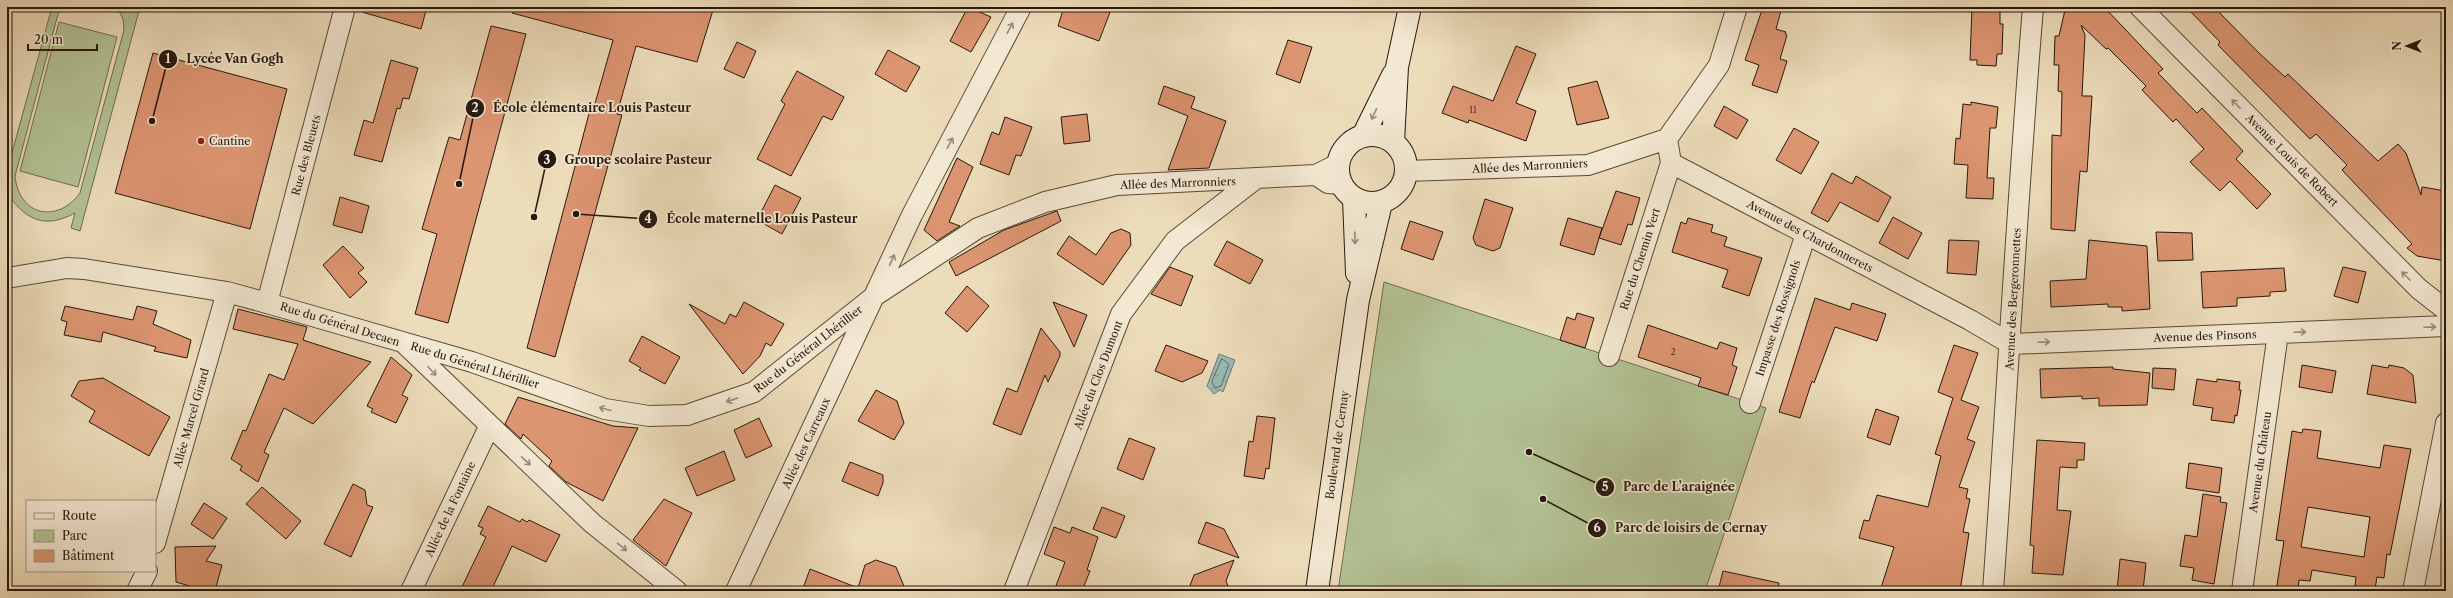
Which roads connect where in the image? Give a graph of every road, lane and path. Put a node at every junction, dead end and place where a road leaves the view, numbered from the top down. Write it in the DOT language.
graph roads {
  1 [pos="345,7"];
  2 [pos="1021,7"];
  3 [pos="1410,7"];
  4 [pos="1737,7"];
  5 [pos="2033,7"];
  6 [pos="2140,7"];
  7 [pos="1397,67"];
  8 [pos="1363,136"];
  9 [pos="1667,139"];
  10 [pos="1393,142"];
  11 [pos="1671,163"];
  12 [pos="1406,171"];
  13 [pos="1254,180"];
  14 [pos="1344,182"];
  15 [pos="1381,203"];
  16 [pos="1806,234"];
  17 [pos="7,278"];
  18 [pos="227,292"];
  19 [pos="876,295"];
  20 [pos="1358,300"];
  21 [pos="267,303"];
  22 [pos="2446,310"];
  23 [pos="2446,326"];
  24 [pos="2278,333"];
  25 [pos="404,344"];
  26 [pos="2011,344"];
  27 [pos="1609,356"];
  28 [pos="1750,403"];
  29 [pos="2446,423"];
  30 [pos="489,427"];
  31 [pos="156,540"];
  32 [pos="146,572"];
  33 [pos="137,591"];
  34 [pos="411,591"];
  35 [pos="677,591"];
  36 [pos="736,591"];
  37 [pos="1014,591"];
  38 [pos="1317,591"];
  39 [pos="1993,591"];
  40 [pos="2242,591"];
  41 [pos="2412,591"];
  1 -- 21 [label="street, Rue des Bleuets"];
  19 -- 2 [label="street, Rue du Général Lhérillier, one-way"];
  3 -- 7 [label="street"];
  4 -- 9 [label="street"];
  5 -- 26 [label="street, Avenue des Bergeronnettes"];
  22 -- 6 [label="street, Avenue Louis de Robert, one-way"];
  7 -- 8 [label="street, one-way"];
  7 -- 10 [label="street"];
  8 -- 10 [label="street"];
  8 -- 14 [label="street"];
  9 -- 11 [label="street"];
  9 -- 12 [label="street, Allée des Marronniers"];
  10 -- 12 [label="street"];
  11 -- 16 [label="street, Avenue des Chardonnerets"];
  11 -- 27 [label="street, Rue du Chemin Vert"];
  12 -- 15 [label="street"];
  13 -- 14 [label="street, Allée des Marronniers"];
  13 -- 19 [label="street, Allée des Marronniers"];
  13 -- 37 [label="street, Allée du Clos Dumont"];
  14 -- 15 [label="street"];
  14 -- 20 [label="street, Boulevard de Cernay, one-way"];
  15 -- 20 [label="street, Boulevard de Cernay"];
  16 -- 26 [label="street, Avenue des Chardonnerets"];
  16 -- 28 [label="street, Impasse des Rossignols"];
  17 -- 18 [label="street, Rue du Général Decaen"];
  18 -- 21 [label="street, Rue du Général Decaen"];
  18 -- 31 [label="street, Allée Marcel Girard"];
  19 -- 25 [label="street, Rue du Général Lhérillier, one-way"];
  19 -- 36 [label="street, Allée des Carreaux"];
  20 -- 38 [label="street, Boulevard de Cernay"];
  21 -- 25 [label="street, Rue du Général Decaen"];
  24 -- 23 [label="street, Avenue des Pinsons, one-way"];
  26 -- 24 [label="street, Avenue des Pinsons, one-way"];
  24 -- 40 [label="street, Avenue du Château"];
  25 -- 30 [label="street, Rue du Général Decaen, one-way"];
  26 -- 39 [label="street, Avenue des Bergeronnettes"];
  29 -- 41 [label="street"];
  30 -- 34 [label="street, Allée de la Fontaine"];
  30 -- 35 [label="street, Rue du Général Decaen, one-way"];
  32 -- 33 [label="street"];
}
